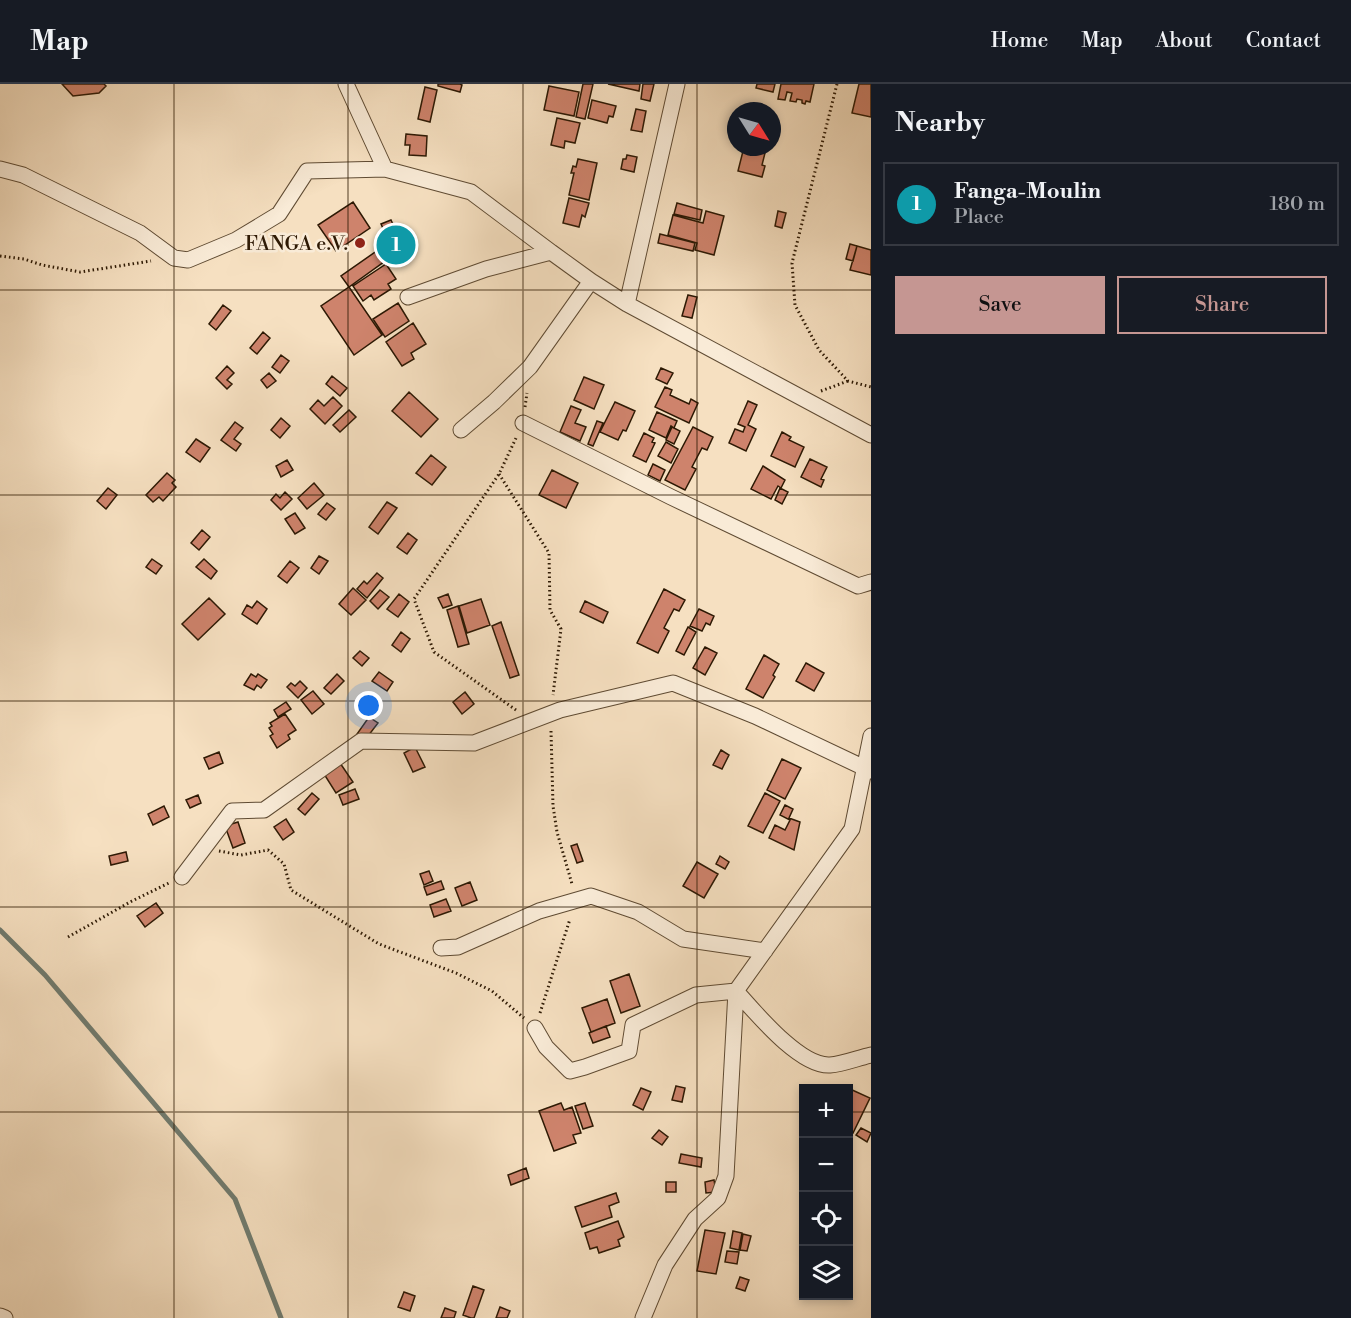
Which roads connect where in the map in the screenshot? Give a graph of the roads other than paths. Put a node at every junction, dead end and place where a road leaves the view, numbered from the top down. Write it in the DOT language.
graph roads {
  1 [pos="346,84"];
  2 [pos="677,84"];
  3 [pos="0,169"];
  4 [pos="385,169"];
  5 [pos="551,252"];
  6 [pos="591,281"];
  7 [pos="408,297"];
  8 [pos="627,304"];
  9 [pos="523,423"];
  10 [pos="461,430"];
  11 [pos="871,435"];
  12 [pos="871,582"];
  13 [pos="871,736"];
  14 [pos="868,769"];
  15 [pos="182,877"];
  16 [pos="441,948"];
  17 [pos="765,951"];
  18 [pos="736,991"];
  19 [pos="535,1028"];
  20 [pos="871,1055"];
  21 [pos="0,1316"];
  22 [pos="5,1318"];
  23 [pos="643,1318"];
  1 -- 4 [label="street"];
  2 -- 8 [label="street"];
  3 -- 4 [label="street"];
  4 -- 5 [label="street"];
  5 -- 6 [label="street"];
  5 -- 7 [label="street"];
  6 -- 8 [label="street"];
  6 -- 10 [label="street"];
  8 -- 11 [label="street"];
  9 -- 12 [label="street"];
  13 -- 14 [label="street"];
  14 -- 15 [label="street"];
  14 -- 17 [label="street"];
  16 -- 17 [label="street"];
  17 -- 18 [label="street"];
  18 -- 19 [label="street"];
  18 -- 20 [label="street"];
  18 -- 23 [label="street"];
  21 -- 22 [label="street"];
}
